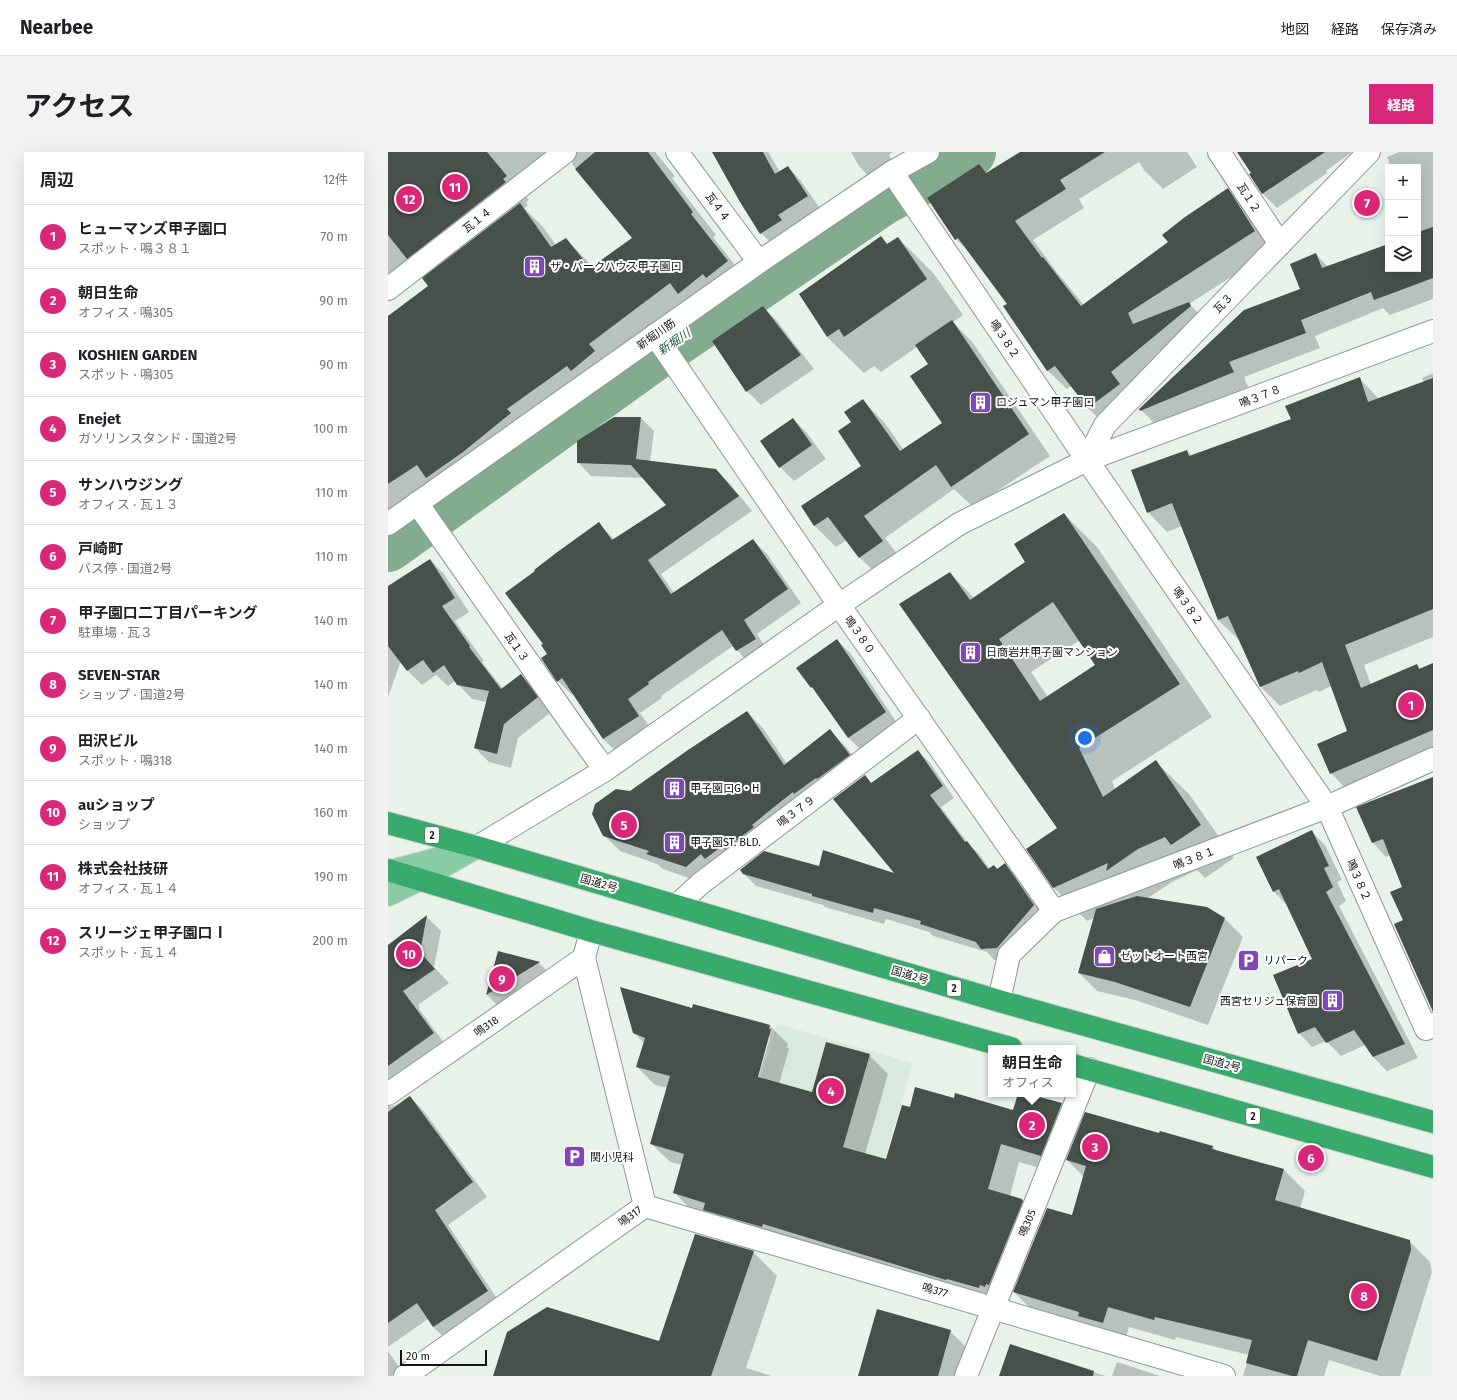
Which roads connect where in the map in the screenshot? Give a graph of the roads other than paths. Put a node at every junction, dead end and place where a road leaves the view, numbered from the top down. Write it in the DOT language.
graph roads {
  1 [pos="565,152"];
  2 [pos="677,152"];
  3 [pos="928,152"];
  4 [pos="1219,152"];
  5 [pos="1369,152"];
  6 [pos="900,184"];
  7 [pos="1280,244"];
  8 [pos="759,262"];
  9 [pos="388,289"];
  10 [pos="1433,330"];
  11 [pos="662,344"];
  12 [pos="1087,460"];
  13 [pos="424,513"];
  14 [pos="388,524"];
  15 [pos="839,605"];
  16 [pos="919,718"];
  17 [pos="1433,760"];
  18 [pos="605,770"];
  19 [pos="1327,807"];
  20 [pos="388,823"];
  21 [pos="477,847"];
  22 [pos="389,871"];
  23 [pos="421,879"];
  24 [pos="388,895"];
  25 [pos="676,906"];
  26 [pos="1054,911"];
  27 [pos="591,931"];
  28 [pos="584,958"];
  29 [pos="999,1001"];
  30 [pos="1433,1024"];
  31 [pos="1000,1045"];
  32 [pos="1081,1067"];
  33 [pos="1076,1081"];
  34 [pos="388,1094"];
  35 [pos="1070,1097"];
  36 [pos="1433,1122"];
  37 [pos="1433,1167"];
  38 [pos="645,1206"];
  39 [pos="993,1308"];
  40 [pos="426,1372"];
  41 [pos="405,1376"];
  42 [pos="966,1376"];
  43 [pos="1224,1376"];
  1 -- 9 [label="street, 瓦１４"];
  2 -- 8 [label="street, 瓦４４"];
  3 -- 6 [label="street, 新堀川筋"];
  4 -- 7 [label="street, 瓦１２"];
  5 -- 7 [label="street, 瓦３"];
  6 -- 8 [label="street, 新堀川筋"];
  6 -- 12 [label="street, 鳴３８２"];
  7 -- 12 [label="street, 瓦３"];
  8 -- 11 [label="street, 新堀川筋"];
  10 -- 12 [label="street, 鳴３７８"];
  11 -- 13 [label="street, 新堀川筋"];
  11 -- 15 [label="street, 鳴３８０"];
  12 -- 15 [label="street, 鳴３７８"];
  12 -- 19 [label="street, 鳴３８２"];
  13 -- 14 [label="street, 新堀川筋"];
  13 -- 18 [label="street, 瓦１３"];
  15 -- 16 [label="street, 鳴３８０"];
  15 -- 18 [label="street, 鳴３７８"];
  16 -- 25 [label="street, 鳴３７９"];
  16 -- 26 [label="street, 鳴３８０"];
  17 -- 19 [label="street, 鳴３８１"];
  18 -- 21 [label="street, 鳴３７８"];
  19 -- 26 [label="street, 鳴３８１"];
  19 -- 30 [label="street, 鳴３８２"];
  20 -- 21 [label="highway, 国道2号 / 2"];
  21 -- 22 [label="main road"];
  21 -- 23 [label="main road"];
  21 -- 25 [label="highway, 国道2号 / 2"];
  22 -- 23 [label="highway"];
  23 -- 24 [label="main road"];
  23 -- 27 [label="highway"];
  25 -- 29 [label="highway, 国道2号 / 2"];
  26 -- 29 [label="street, 鳴３８１"];
  27 -- 28 [label="street, 鳴317"];
  27 -- 31 [label="highway"];
  28 -- 34 [label="street, 鳴318"];
  28 -- 38 [label="street, 鳴317"];
  29 -- 36 [label="highway, 国道2号 / 2"];
  32 -- 33 [label="street, 鳴305"];
  32 -- 37 [label="highway, 2"];
  35 -- 39 [label="street, 鳴305"];
  38 -- 39 [label="street, 鳴377"];
  38 -- 40 [label="street, 鳴317"];
  39 -- 42 [label="street, 鳴305"];
  39 -- 43 [label="street, 鳴377"];
  40 -- 41 [label="street, 鳴317"];
}
